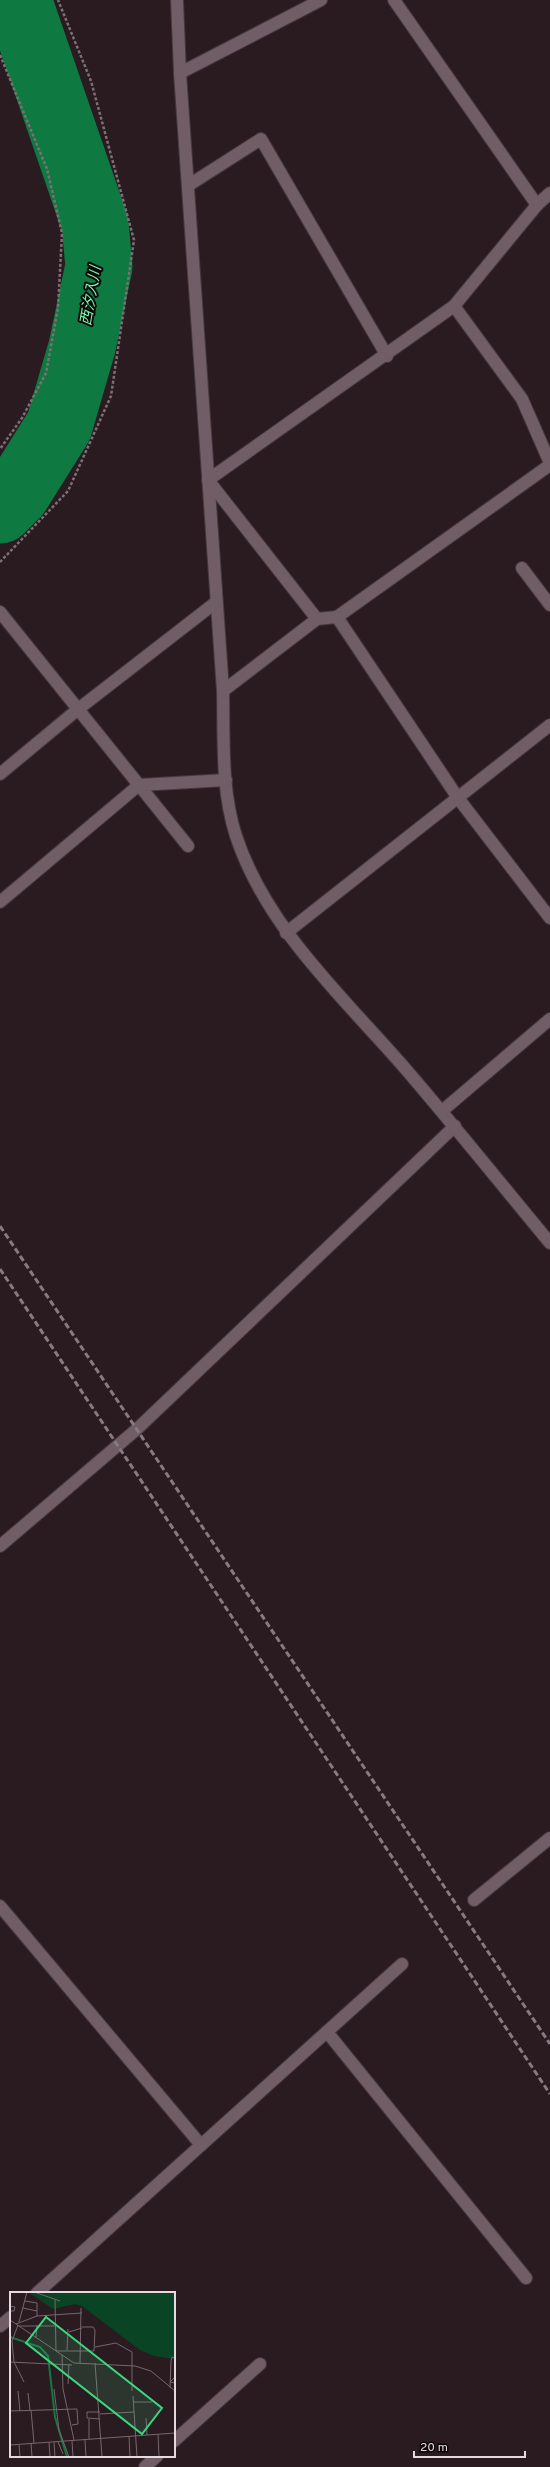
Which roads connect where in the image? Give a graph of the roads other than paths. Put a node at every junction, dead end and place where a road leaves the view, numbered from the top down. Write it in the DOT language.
graph roads {
  1 [pos="177,0"];
  2 [pos="321,0"];
  3 [pos="394,0"];
  4 [pos="180,73"];
  5 [pos="189,185"];
  6 [pos="550,193"];
  7 [pos="537,205"];
  8 [pos="454,306"];
  9 [pos="387,356"];
  10 [pos="550,464"];
  11 [pos="208,480"];
  12 [pos="522,568"];
  13 [pos="216,603"];
  14 [pos="550,605"];
  15 [pos="0,612"];
  16 [pos="337,617"];
  17 [pos="317,619"];
  18 [pos="223,691"];
  19 [pos="77,710"];
  20 [pos="550,725"];
  21 [pos="0,774"];
  22 [pos="226,780"];
  23 [pos="139,786"];
  24 [pos="458,798"];
  25 [pos="188,846"];
  26 [pos="0,902"];
  27 [pos="550,918"];
  28 [pos="286,933"];
  29 [pos="550,1020"];
  30 [pos="442,1111"];
  31 [pos="455,1126"];
  32 [pos="550,1243"];
  33 [pos="0,1546"];
  34 [pos="550,1838"];
  35 [pos="474,1900"];
  36 [pos="0,1906"];
  37 [pos="402,1964"];
  38 [pos="327,2032"];
  39 [pos="201,2145"];
  40 [pos="526,2278"];
  41 [pos="38,2292"];
  42 [pos="10,2318"];
  43 [pos="0,2326"];
  44 [pos="260,2364"];
  45 [pos="175,2440"];
  46 [pos="156,2457"];
  47 [pos="145,2467"];
  1 -- 4 [label="street"];
  2 -- 4 [label="street"];
  3 -- 7 [label="street"];
  4 -- 5 [label="street"];
  5 -- 9 [label="street"];
  5 -- 11 [label="street"];
  6 -- 7 [label="street"];
  7 -- 8 [label="street"];
  8 -- 9 [label="street"];
  8 -- 10 [label="street"];
  9 -- 11 [label="street"];
  10 -- 16 [label="street"];
  11 -- 13 [label="street"];
  11 -- 17 [label="street"];
  12 -- 14 [label="street"];
  13 -- 18 [label="street"];
  13 -- 19 [label="street"];
  15 -- 19 [label="street"];
  16 -- 17 [label="street"];
  16 -- 24 [label="street"];
  17 -- 18 [label="street"];
  18 -- 22 [label="street"];
  19 -- 21 [label="street"];
  19 -- 23 [label="street"];
  20 -- 24 [label="street"];
  22 -- 23 [label="street"];
  22 -- 28 [label="street"];
  23 -- 25 [label="street"];
  23 -- 26 [label="street"];
  24 -- 27 [label="street"];
  24 -- 28 [label="street"];
  28 -- 30 [label="street"];
  29 -- 30 [label="street"];
  30 -- 31 [label="street"];
  31 -- 32 [label="street"];
  31 -- 33 [label="street"];
  34 -- 35 [label="street"];
  36 -- 39 [label="street"];
  37 -- 38 [label="street"];
  38 -- 39 [label="street"];
  38 -- 40 [label="street"];
  39 -- 41 [label="street"];
  42 -- 43 [label="street"];
  44 -- 45 [label="street"];
  46 -- 47 [label="street"];
}
